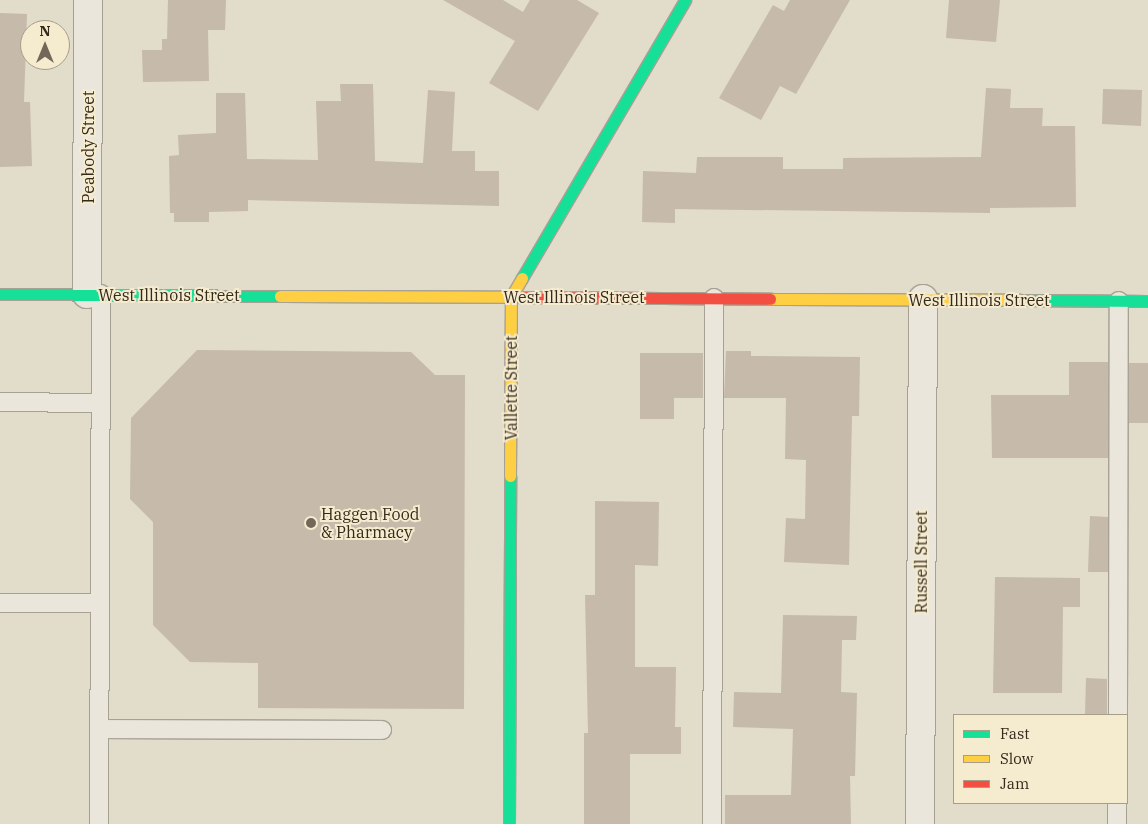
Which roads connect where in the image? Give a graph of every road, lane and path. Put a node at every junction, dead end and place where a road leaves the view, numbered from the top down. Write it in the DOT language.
graph roads {
  1 [pos="88,0"];
  2 [pos="685,0"];
  3 [pos="0,294"];
  4 [pos="94,294"];
  5 [pos="511,297"];
  6 [pos="714,298"];
  7 [pos="923,300"];
  8 [pos="1119,301"];
  9 [pos="1148,301"];
  10 [pos="0,402"];
  11 [pos="101,403"];
  12 [pos="0,603"];
  13 [pos="100,603"];
  14 [pos="1118,714"];
  15 [pos="100,729"];
  16 [pos="382,730"];
  17 [pos="1117,804"];
  18 [pos="100,824"];
  19 [pos="509,824"];
  20 [pos="712,824"];
  21 [pos="920,824"];
  22 [pos="1117,824"];
  1 -- 4 [label="street, Peabody Street"];
  2 -- 5 [label="main road"];
  3 -- 4 [label="main road, West Illinois Street"];
  4 -- 5 [label="main road, West Illinois Street"];
  4 -- 11 [label="lane"];
  5 -- 6 [label="main road, West Illinois Street"];
  5 -- 19 [label="main road, Vallette Street"];
  6 -- 7 [label="main road, West Illinois Street"];
  6 -- 20 [label="lane"];
  7 -- 8 [label="main road, West Illinois Street"];
  7 -- 21 [label="street, Russell Street"];
  8 -- 9 [label="main road, West Illinois Street"];
  8 -- 14 [label="lane"];
  10 -- 11 [label="lane"];
  11 -- 13 [label="lane"];
  12 -- 13 [label="lane"];
  13 -- 15 [label="lane"];
  15 -- 16 [label="lane"];
  15 -- 18 [label="lane"];
  17 -- 22 [label="lane"];
}
